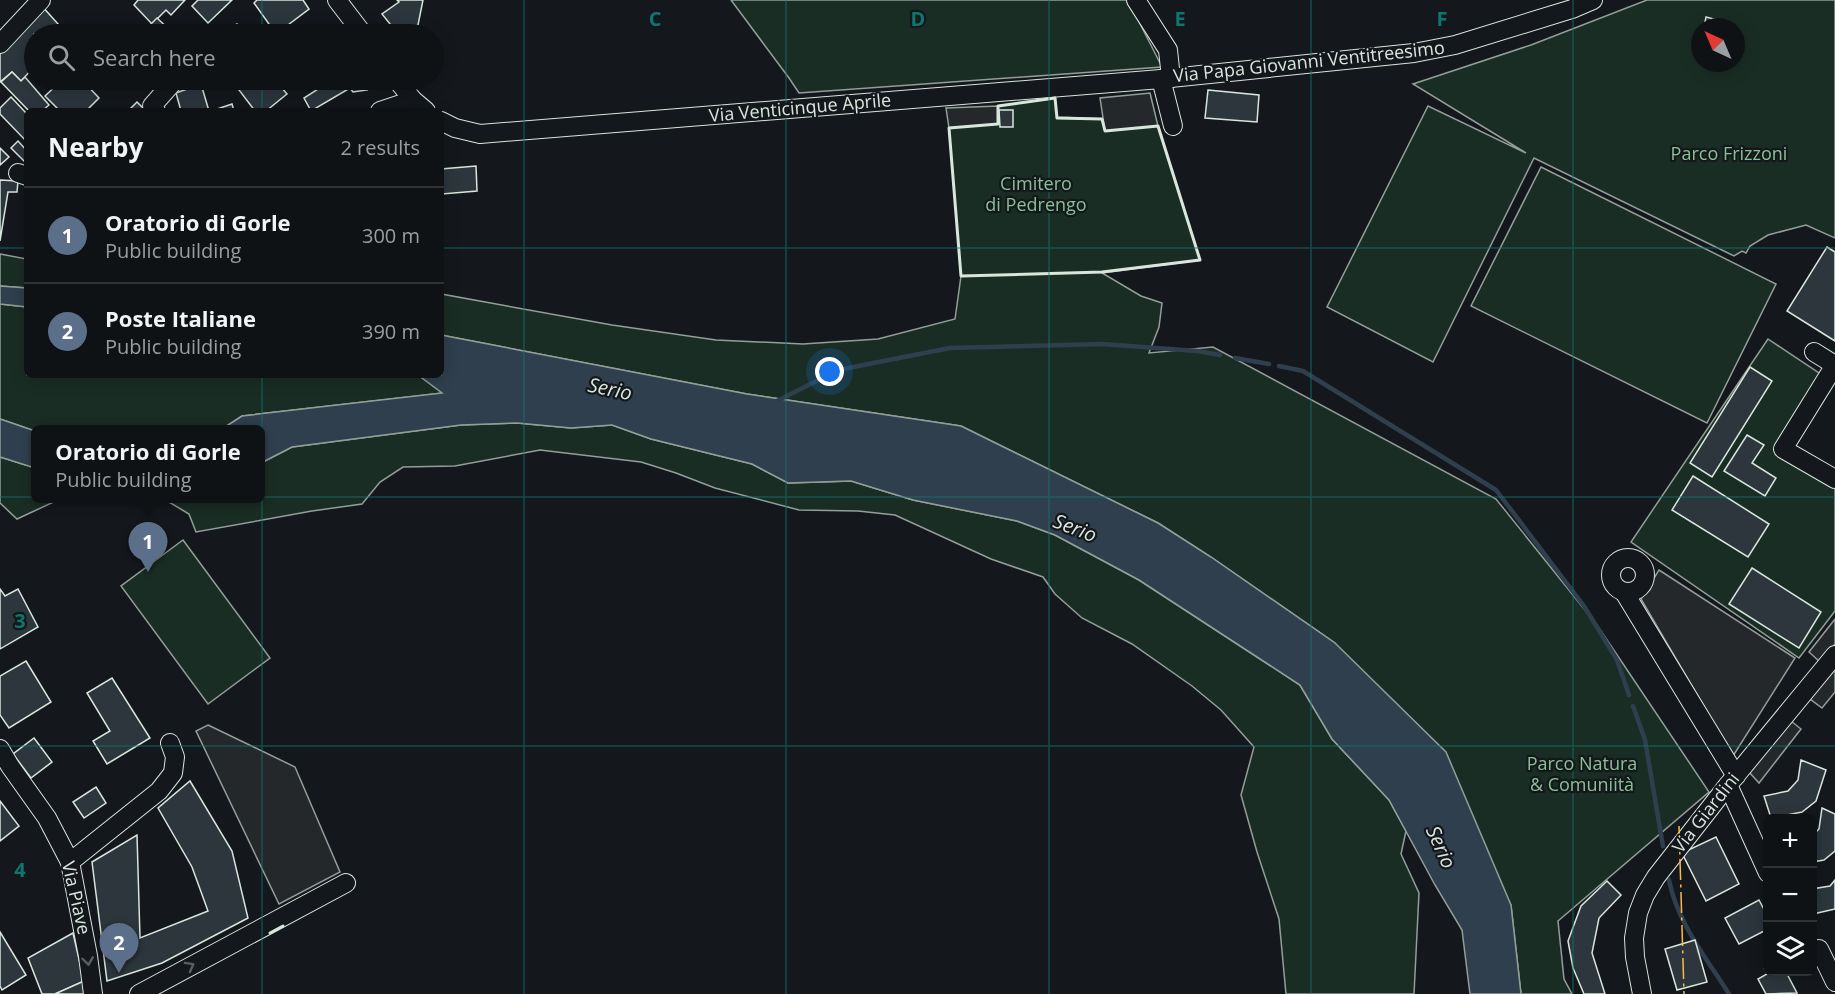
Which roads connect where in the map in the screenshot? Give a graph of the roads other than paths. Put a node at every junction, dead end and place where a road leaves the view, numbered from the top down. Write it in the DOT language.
graph roads {
  1 [pos="41,0"];
  2 [pos="337,0"];
  3 [pos="1136,0"];
  4 [pos="1593,0"];
  5 [pos="355,24"];
  6 [pos="0,44"];
  7 [pos="1166,78"];
  8 [pos="166,90"];
  9 [pos="406,90"];
  10 [pos="420,106"];
  11 [pos="154,108"];
  12 [pos="404,108"];
  13 [pos="444,122"];
  14 [pos="1173,126"];
  15 [pos="1814,352"];
  16 [pos="1835,365"];
  17 [pos="1835,478"];
  18 [pos="1624,592"];
  19 [pos="1835,655"];
  20 [pos="170,743"];
  21 [pos="0,749"];
  22 [pos="1732,780"];
  23 [pos="70,862"];
  24 [pos="1765,868"];
  25 [pos="341,885"];
  26 [pos="1822,948"];
  27 [pos="1835,982"];
  28 [pos="93,994"];
  29 [pos="138,994"];
  30 [pos="1642,994"];
  1 -- 6 [label="street"];
  2 -- 5 [label="street"];
  3 -- 7 [label="street"];
  4 -- 7 [label="street, Via Papa Giovanni Ventitreesimo"];
  7 -- 13 [label="street, Via Venticinque Aprile"];
  7 -- 14 [label="street"];
  8 -- 11 [label="street"];
  9 -- 10 [label="street"];
  10 -- 12 [label="street"];
  15 -- 16 [label="street"];
  16 -- 17 [label="street"];
  18 -- 22 [label="street"];
  19 -- 22 [label="street, Via Giardini"];
  20 -- 23 [label="street"];
  21 -- 23 [label="street, Via Piave"];
  22 -- 24 [label="street"];
  22 -- 30 [label="street, Via Giardini"];
  23 -- 28 [label="street, Via Piave, one-way"];
  29 -- 25 [label="street, one-way"];
  26 -- 27 [label="street"];
}
